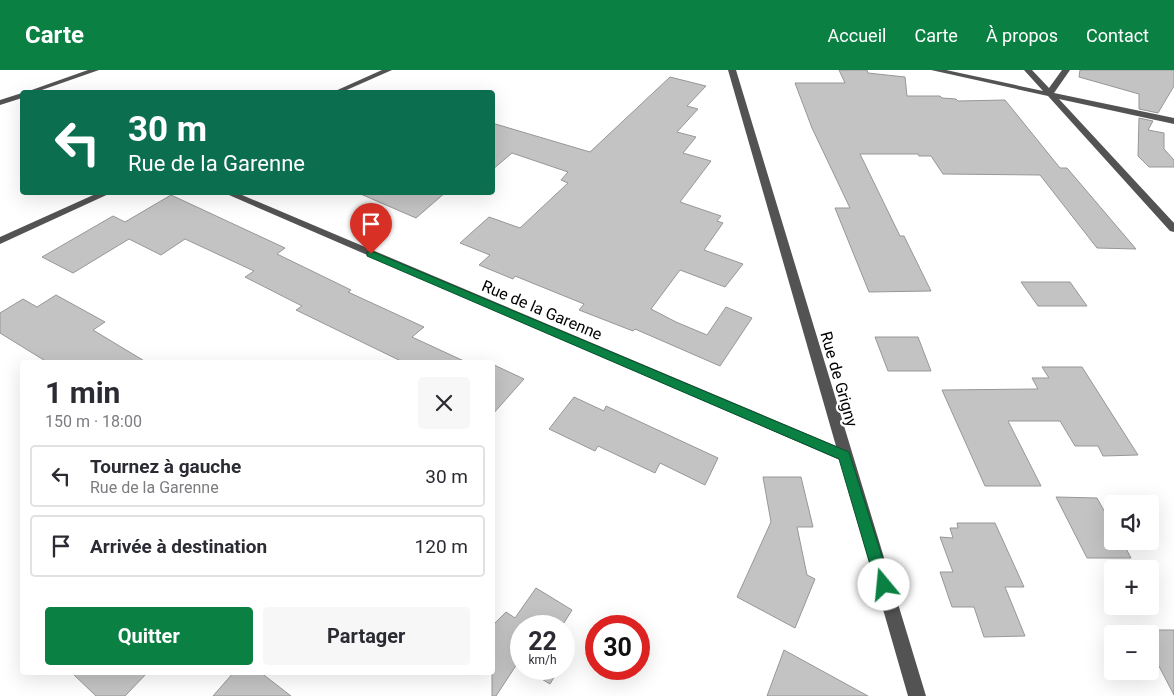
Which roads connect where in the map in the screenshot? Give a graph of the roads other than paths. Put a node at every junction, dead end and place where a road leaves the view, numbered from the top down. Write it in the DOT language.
graph roads {
  1 [pos="95,70"];
  2 [pos="388,70"];
  3 [pos="732,70"];
  4 [pos="935,70"];
  5 [pos="1028,70"];
  6 [pos="1066,70"];
  7 [pos="36,90"];
  8 [pos="342,90"];
  9 [pos="1050,94"];
  10 [pos="20,96"];
  11 [pos="0,103"];
  12 [pos="1174,121"];
  13 [pos="102,195"];
  14 [pos="233,195"];
  15 [pos="1174,229"];
  16 [pos="0,241"];
  17 [pos="845,456"];
  18 [pos="917,696"];
  1 -- 7 [label="street"];
  2 -- 8 [label="street"];
  3 -- 17 [label="street, Rue de Grigny"];
  4 -- 9 [label="street"];
  5 -- 9 [label="street"];
  6 -- 9 [label="street"];
  9 -- 12 [label="street"];
  9 -- 15 [label="street"];
  10 -- 11 [label="street"];
  13 -- 16 [label="street"];
  14 -- 17 [label="street, Rue de la Garenne"];
  17 -- 18 [label="street, Rue de Grigny"];
}
